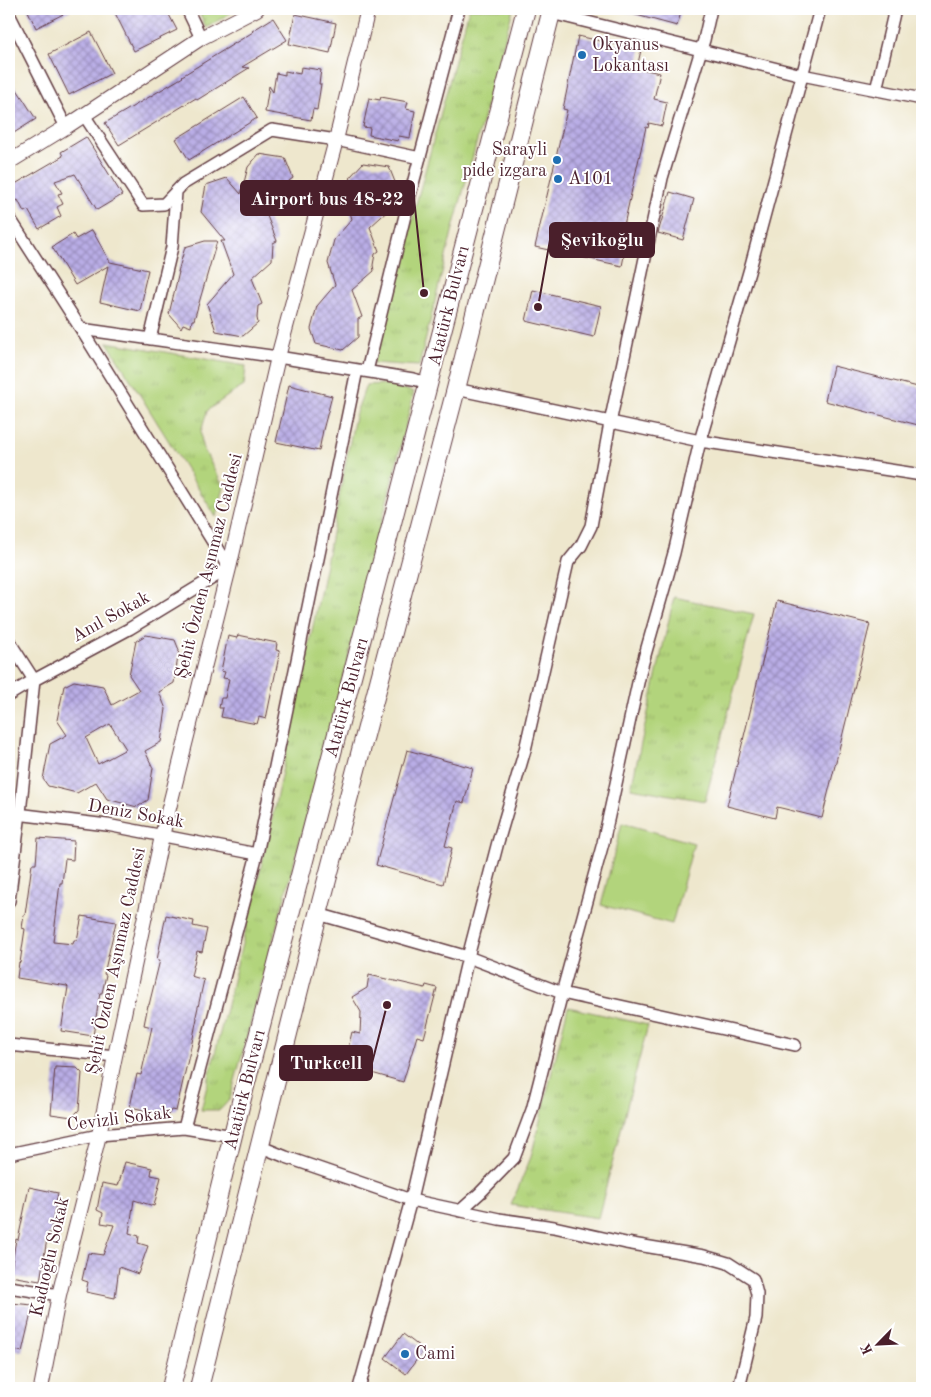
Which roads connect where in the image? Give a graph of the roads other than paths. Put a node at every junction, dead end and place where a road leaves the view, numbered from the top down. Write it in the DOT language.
graph roads {
  1 [pos="188,9"];
  2 [pos="257,9"];
  3 [pos="368,9"];
  4 [pos="459,9"];
  5 [pos="526,9"];
  6 [pos="711,9"];
  7 [pos="820,9"];
  8 [pos="895,9"];
  9 [pos="551,11"];
  10 [pos="9,14"];
  11 [pos="201,38"];
  12 [pos="701,51"];
  13 [pos="802,75"];
  14 [pos="876,90"];
  15 [pos="922,99"];
  16 [pos="84,115"];
  17 [pos="66,127"];
  18 [pos="336,140"];
  19 [pos="420,158"];
  20 [pos="9,162"];
  21 [pos="176,192"];
  22 [pos="9,217"];
  23 [pos="81,329"];
  24 [pos="150,339"];
  25 [pos="278,357"];
  26 [pos="362,370"];
  27 [pos="429,383"];
  28 [pos="456,389"];
  29 [pos="610,423"];
  30 [pos="700,441"];
  31 [pos="922,475"];
  32 [pos="229,568"];
  33 [pos="9,640"];
  34 [pos="34,680"];
  35 [pos="9,695"];
  36 [pos="14,813"];
  37 [pos="162,836"];
  38 [pos="257,854"];
  39 [pos="9,901"];
  40 [pos="318,914"];
  41 [pos="468,957"];
  42 [pos="562,993"];
  43 [pos="795,1044"];
  44 [pos="9,1046"];
  45 [pos="114,1056"];
  46 [pos="184,1128"];
  47 [pos="99,1135"];
  48 [pos="233,1136"];
  49 [pos="259,1146"];
  50 [pos="9,1154"];
  51 [pos="411,1200"];
  52 [pos="460,1211"];
  53 [pos="9,1287"];
  54 [pos="59,1295"];
  55 [pos="41,1388"];
  56 [pos="171,1388"];
  57 [pos="199,1388"];
  58 [pos="359,1388"];
  59 [pos="740,1388"];
  1 -- 11 [label="street"];
  2 -- 11 [label="street"];
  3 -- 18 [label="street, Şehit Özden Aşınmaz Caddesi"];
  4 -- 19 [label="street"];
  5 -- 27 [label="main road, Atatürk Bulvarı"];
  6 -- 12 [label="street"];
  7 -- 13 [label="street"];
  8 -- 14 [label="street"];
  9 -- 12 [label="street"];
  9 -- 28 [label="main road, Atatürk Bulvarı"];
  10 -- 17 [label="street"];
  11 -- 16 [label="street"];
  12 -- 13 [label="street"];
  12 -- 29 [label="street"];
  13 -- 14 [label="street"];
  13 -- 30 [label="street"];
  14 -- 15 [label="street"];
  16 -- 17 [label="street"];
  16 -- 21 [label="street"];
  17 -- 20 [label="street"];
  18 -- 19 [label="street"];
  18 -- 21 [label="street"];
  18 -- 25 [label="street, Şehit Özden Aşınmaz Caddesi"];
  19 -- 26 [label="street"];
  21 -- 24 [label="street"];
  22 -- 23 [label="street"];
  23 -- 24 [label="street"];
  23 -- 32 [label="street"];
  24 -- 25 [label="street"];
  25 -- 26 [label="street"];
  25 -- 32 [label="street, Şehit Özden Aşınmaz Caddesi"];
  26 -- 27 [label="street"];
  26 -- 38 [label="street"];
  27 -- 28 [label="main road"];
  27 -- 48 [label="main road, Atatürk Bulvarı"];
  28 -- 29 [label="street"];
  28 -- 40 [label="main road, Atatürk Bulvarı"];
  29 -- 30 [label="street"];
  29 -- 41 [label="street"];
  30 -- 31 [label="street"];
  30 -- 42 [label="street"];
  32 -- 34 [label="street, Anıl Sokak"];
  32 -- 37 [label="street, Şehit Özden Aşınmaz Caddesi"];
  33 -- 34 [label="street"];
  34 -- 35 [label="street, Anıl Sokak"];
  34 -- 36 [label="street"];
  36 -- 37 [label="street, Deniz Sokak"];
  36 -- 39 [label="street"];
  37 -- 38 [label="street, Deniz Sokak"];
  37 -- 45 [label="street, Şehit Özden Aşınmaz Caddesi"];
  38 -- 46 [label="street"];
  40 -- 41 [label="street"];
  40 -- 49 [label="main road, Atatürk Bulvarı"];
  41 -- 42 [label="street"];
  41 -- 51 [label="street"];
  42 -- 43 [label="street"];
  42 -- 52 [label="street"];
  44 -- 45 [label="street"];
  45 -- 47 [label="street, Şehit Özden Aşınmaz Caddesi"];
  46 -- 47 [label="street, Cevizli Sokak"];
  46 -- 48 [label="street, Cevizli Sokak"];
  47 -- 50 [label="street, Cevizli Sokak"];
  47 -- 54 [label="street, Kadıoğlu Sokak"];
  48 -- 49 [label="main road"];
  48 -- 56 [label="main road, Atatürk Bulvarı"];
  49 -- 51 [label="street"];
  49 -- 57 [label="main road, Atatürk Bulvarı"];
  51 -- 52 [label="street"];
  51 -- 58 [label="street"];
  52 -- 59 [label="street"];
  53 -- 54 [label="street"];
  54 -- 55 [label="street, Kadıoğlu Sokak"];
}
